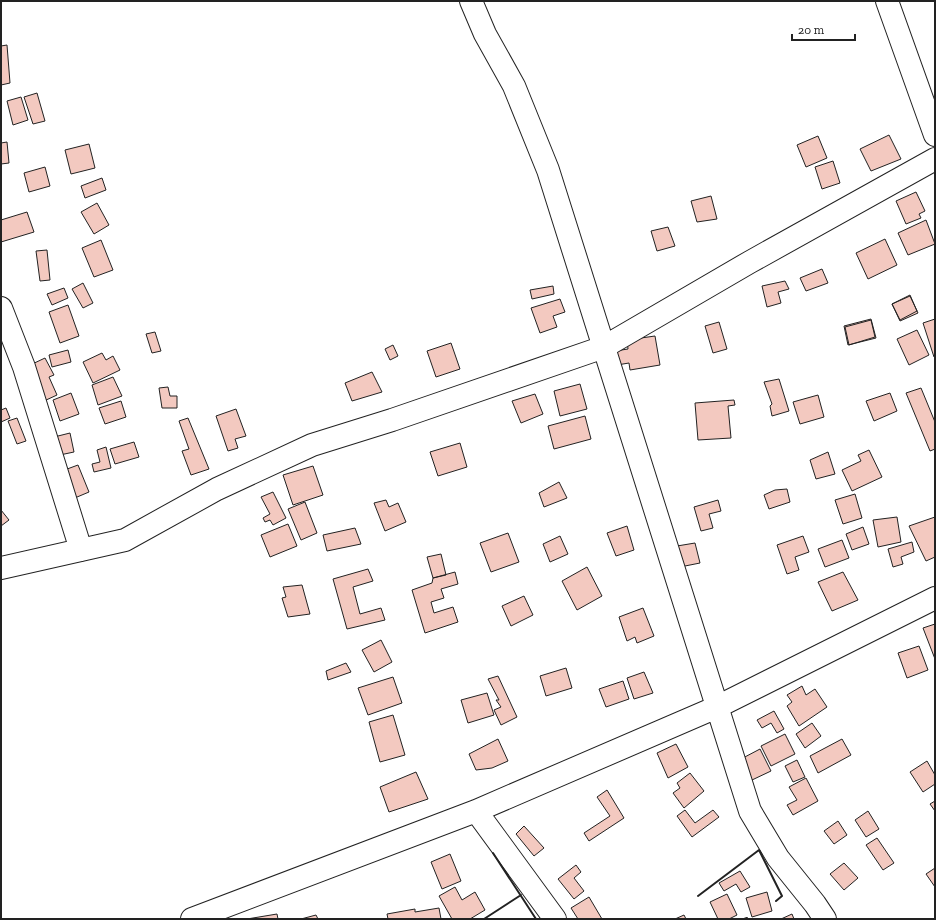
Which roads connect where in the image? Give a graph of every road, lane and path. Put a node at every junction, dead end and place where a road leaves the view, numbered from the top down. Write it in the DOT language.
graph roads {
  1 [pos="471,1"];
  2 [pos="886,1"];
  3 [pos="935,135"];
  4 [pos="935,159"];
  5 [pos="1,308"];
  6 [pos="604,347"];
  7 [pos="81,550"];
  8 [pos="1,568"];
  9 [pos="935,598"];
  10 [pos="717,707"];
  11 [pos="476,811"];
  12 [pos="192,919"];
  13 [pos="555,919"];
  14 [pos="825,919"];
  1 -- 6 [label="street"];
  2 -- 3 [label="street"];
  4 -- 6 [label="street"];
  5 -- 7 [label="street"];
  6 -- 7 [label="street"];
  6 -- 10 [label="street"];
  7 -- 8 [label="street"];
  9 -- 10 [label="street"];
  10 -- 11 [label="street"];
  10 -- 14 [label="street"];
  11 -- 12 [label="street"];
  11 -- 13 [label="street"];
}
